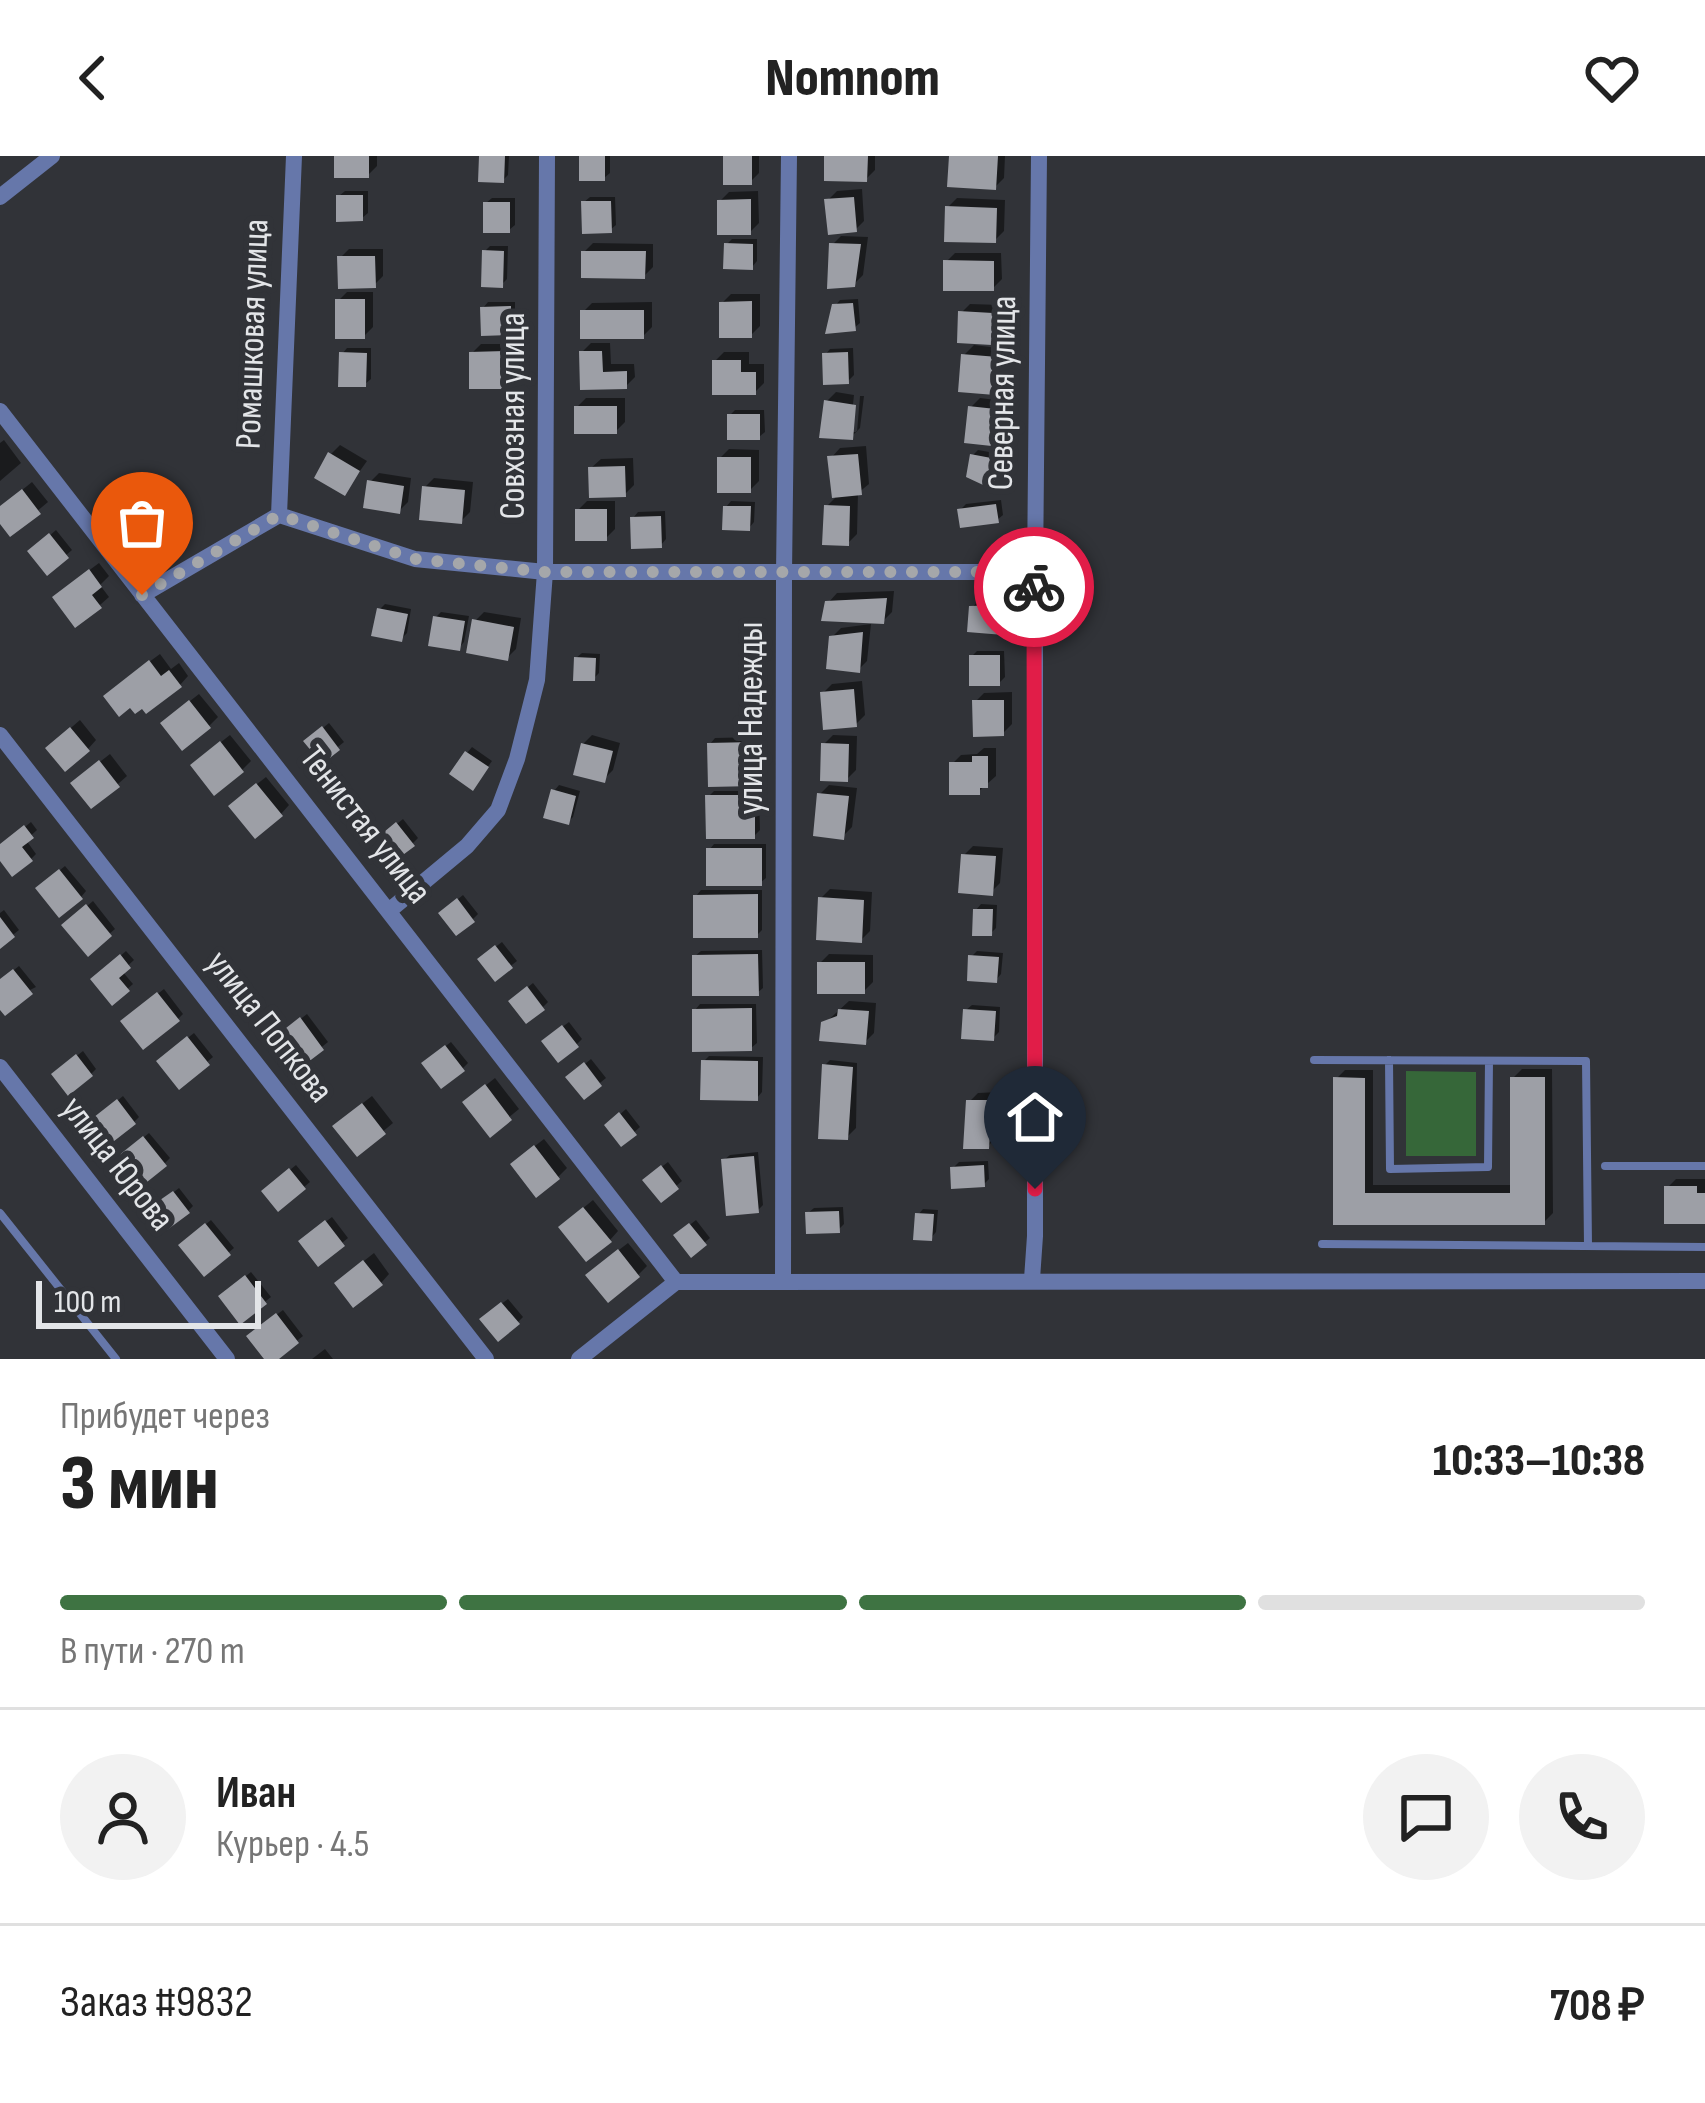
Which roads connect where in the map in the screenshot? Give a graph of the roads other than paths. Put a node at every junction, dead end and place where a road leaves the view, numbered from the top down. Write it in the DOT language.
graph roads {
  1 [pos="52,156"];
  2 [pos="294,156"];
  3 [pos="547,156"];
  4 [pos="789,156"];
  5 [pos="1039,156"];
  6 [pos="0,197"];
  7 [pos="0,411"];
  8 [pos="279,515"];
  9 [pos="545,572"];
  10 [pos="1034,572"];
  11 [pos="784,574"];
  12 [pos="142,595"];
  13 [pos="0,735"];
  14 [pos="390,910"];
  15 [pos="1313,1060"];
  16 [pos="1389,1060"];
  17 [pos="1489,1061"];
  18 [pos="0,1067"];
  19 [pos="1605,1166"];
  20 [pos="1705,1166"];
  21 [pos="0,1213"];
  22 [pos="1322,1244"];
  23 [pos="1588,1246"];
  24 [pos="1705,1247"];
  25 [pos="1032,1279"];
  26 [pos="783,1281"];
  27 [pos="1705,1281"];
  28 [pos="676,1282"];
  29 [pos="116,1359"];
  30 [pos="226,1359"];
  31 [pos="486,1359"];
  32 [pos="579,1359"];
  1 -- 6 [label="street"];
  2 -- 8 [label="street, Ромашковая улица"];
  3 -- 9 [label="street, Совхозная улица"];
  4 -- 11 [label="street, улица Надежды"];
  5 -- 10 [label="street, Северная улица"];
  7 -- 12 [label="street, Тенистая улица"];
  8 -- 9 [label="street"];
  8 -- 12 [label="street"];
  9 -- 11 [label="street"];
  9 -- 14 [label="street, Совхозная улица"];
  10 -- 11 [label="street"];
  10 -- 25 [label="street, Северная улица"];
  11 -- 26 [label="street, улица Надежды"];
  12 -- 14 [label="street, Тенистая улица"];
  13 -- 31 [label="street, улица Попкова"];
  14 -- 28 [label="street, Тенистая улица"];
  15 -- 16 [label="lane"];
  16 -- 17 [label="lane"];
  16 -- 17 [label="lane"];
  17 -- 23 [label="lane"];
  18 -- 30 [label="street, улица Юрова"];
  19 -- 20 [label="lane"];
  21 -- 29 [label="lane"];
  22 -- 23 [label="lane"];
  23 -- 24 [label="lane"];
  25 -- 26 [label="street"];
  25 -- 27 [label="street"];
  26 -- 28 [label="street"];
  28 -- 32 [label="street"];
}
